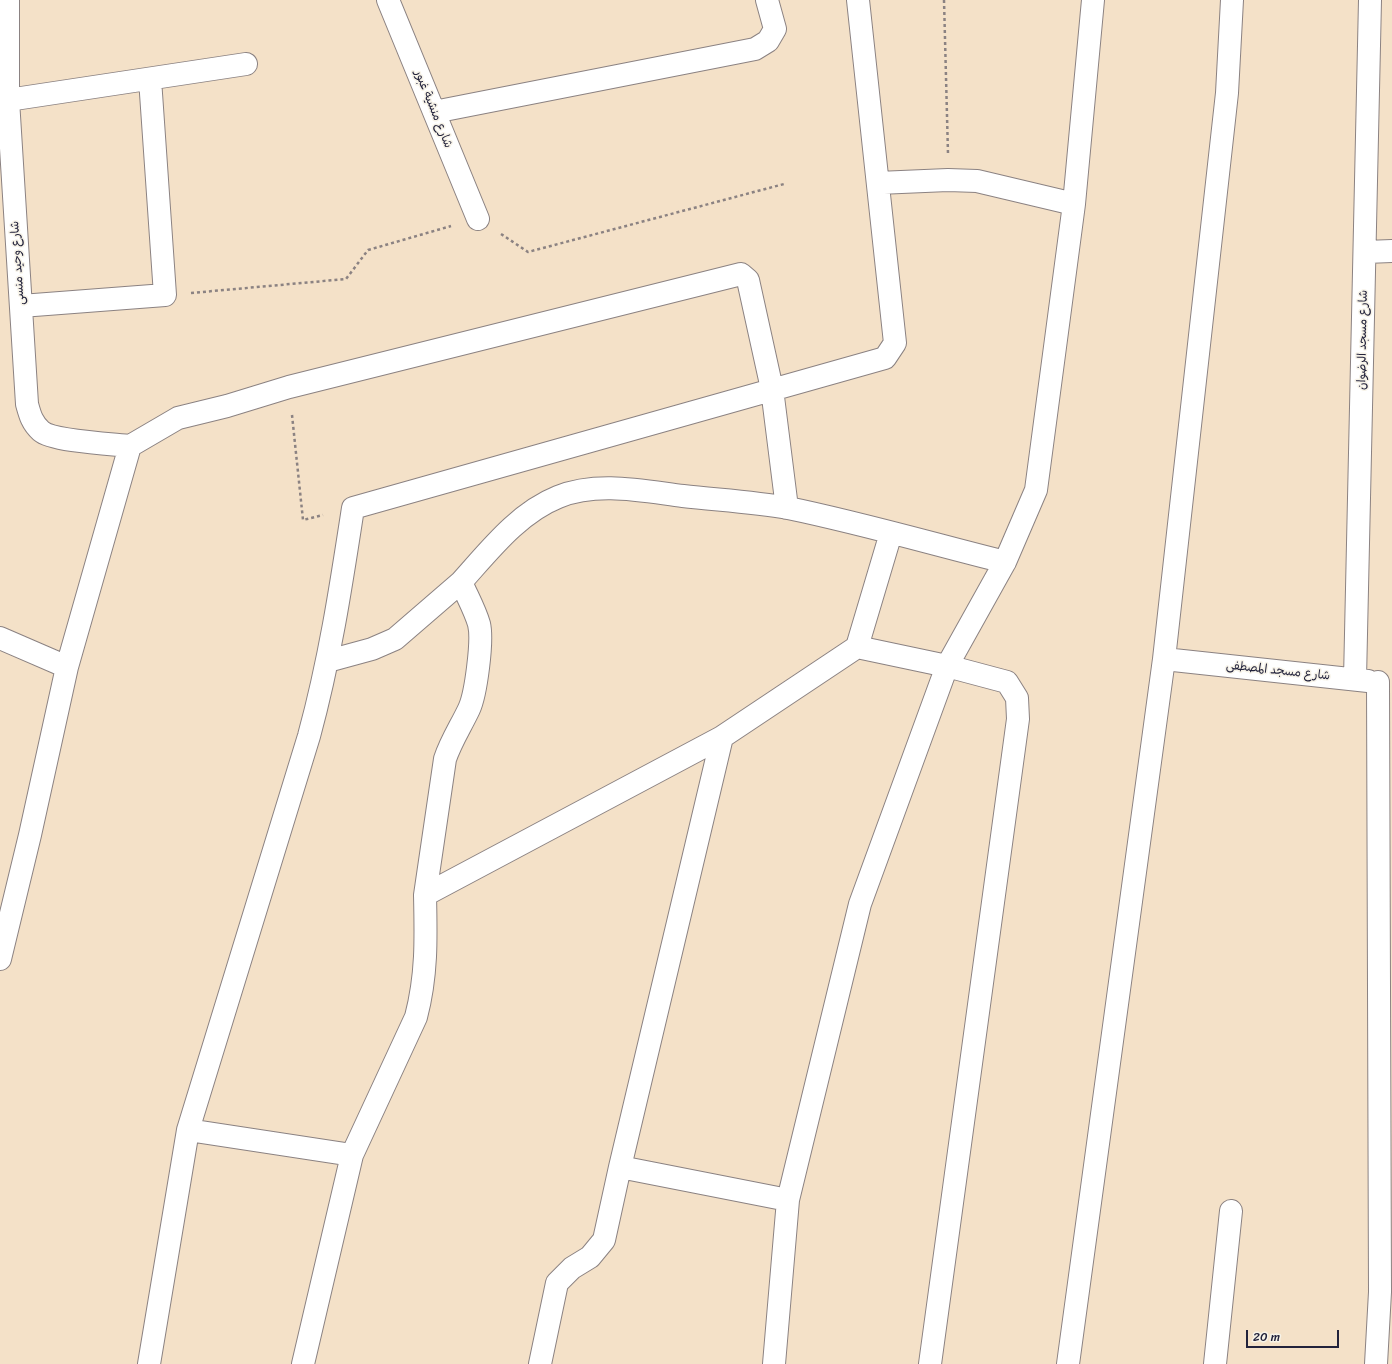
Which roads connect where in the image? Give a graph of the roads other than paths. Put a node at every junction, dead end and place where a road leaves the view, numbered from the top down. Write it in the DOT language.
graph roads {
  1 [pos="8,0"];
  2 [pos="388,0"];
  3 [pos="767,0"];
  4 [pos="858,0"];
  5 [pos="1093,0"];
  6 [pos="1232,0"];
  7 [pos="1370,0"];
  8 [pos="246,64"];
  9 [pos="150,79"];
  10 [pos="8,100"];
  11 [pos="434,112"];
  12 [pos="878,183"];
  13 [pos="1074,204"];
  14 [pos="478,219"];
  15 [pos="1392,251"];
  16 [pos="1366,252"];
  17 [pos="21,306"];
  18 [pos="772,389"];
  19 [pos="130,446"];
  20 [pos="788,508"];
  21 [pos="891,533"];
  22 [pos="1005,562"];
  23 [pos="461,582"];
  24 [pos="0,638"];
  25 [pos="856,647"];
  26 [pos="1164,659"];
  27 [pos="328,661"];
  28 [pos="67,666"];
  29 [pos="947,666"];
  30 [pos="1355,679"];
  31 [pos="1385,682"];
  32 [pos="722,737"];
  33 [pos="425,895"];
  34 [pos="0,959"];
  35 [pos="188,1130"];
  36 [pos="352,1155"];
  37 [pos="620,1167"];
  38 [pos="788,1200"];
  39 [pos="1231,1211"];
  40 [pos="149,1364"];
  41 [pos="303,1364"];
  42 [pos="540,1364"];
  43 [pos="774,1364"];
  44 [pos="930,1364"];
  45 [pos="1068,1364"];
  46 [pos="1215,1364"];
  47 [pos="1376,1364"];
  1 -- 10 [label="street, شارع وحيد منسى"];
  2 -- 11 [label="street, شارع منشية غبور"];
  3 -- 11 [label="street"];
  4 -- 12 [label="street"];
  5 -- 13 [label="street"];
  6 -- 26 [label="street"];
  7 -- 16 [label="street, شارع مسجد الرضوان"];
  8 -- 9 [label="street"];
  9 -- 10 [label="street"];
  9 -- 17 [label="street"];
  10 -- 17 [label="street, شارع وحيد منسى"];
  11 -- 14 [label="street, شارع منشية غبور"];
  12 -- 13 [label="street"];
  12 -- 18 [label="street"];
  13 -- 22 [label="street"];
  15 -- 16 [label="street"];
  16 -- 30 [label="street, شارع مسجد الرضوان"];
  17 -- 19 [label="street, شارع وحيد منسى"];
  18 -- 19 [label="street"];
  18 -- 20 [label="street"];
  18 -- 27 [label="street"];
  19 -- 28 [label="street"];
  20 -- 21 [label="street"];
  20 -- 23 [label="street"];
  21 -- 22 [label="street"];
  21 -- 25 [label="street"];
  22 -- 29 [label="street"];
  23 -- 27 [label="street"];
  23 -- 33 [label="street"];
  24 -- 28 [label="street"];
  25 -- 29 [label="street"];
  25 -- 32 [label="street"];
  26 -- 30 [label="street, شارع مسجد المصطفى"];
  26 -- 45 [label="street"];
  27 -- 35 [label="street"];
  28 -- 34 [label="street"];
  29 -- 38 [label="street"];
  29 -- 44 [label="street"];
  30 -- 31 [label="street, شارع مسجد المصطفى"];
  31 -- 47 [label="street"];
  32 -- 33 [label="street"];
  32 -- 37 [label="street"];
  33 -- 36 [label="street"];
  35 -- 36 [label="street"];
  35 -- 40 [label="street"];
  36 -- 41 [label="street"];
  37 -- 38 [label="street"];
  37 -- 42 [label="street"];
  38 -- 43 [label="street"];
  39 -- 46 [label="street"];
}
